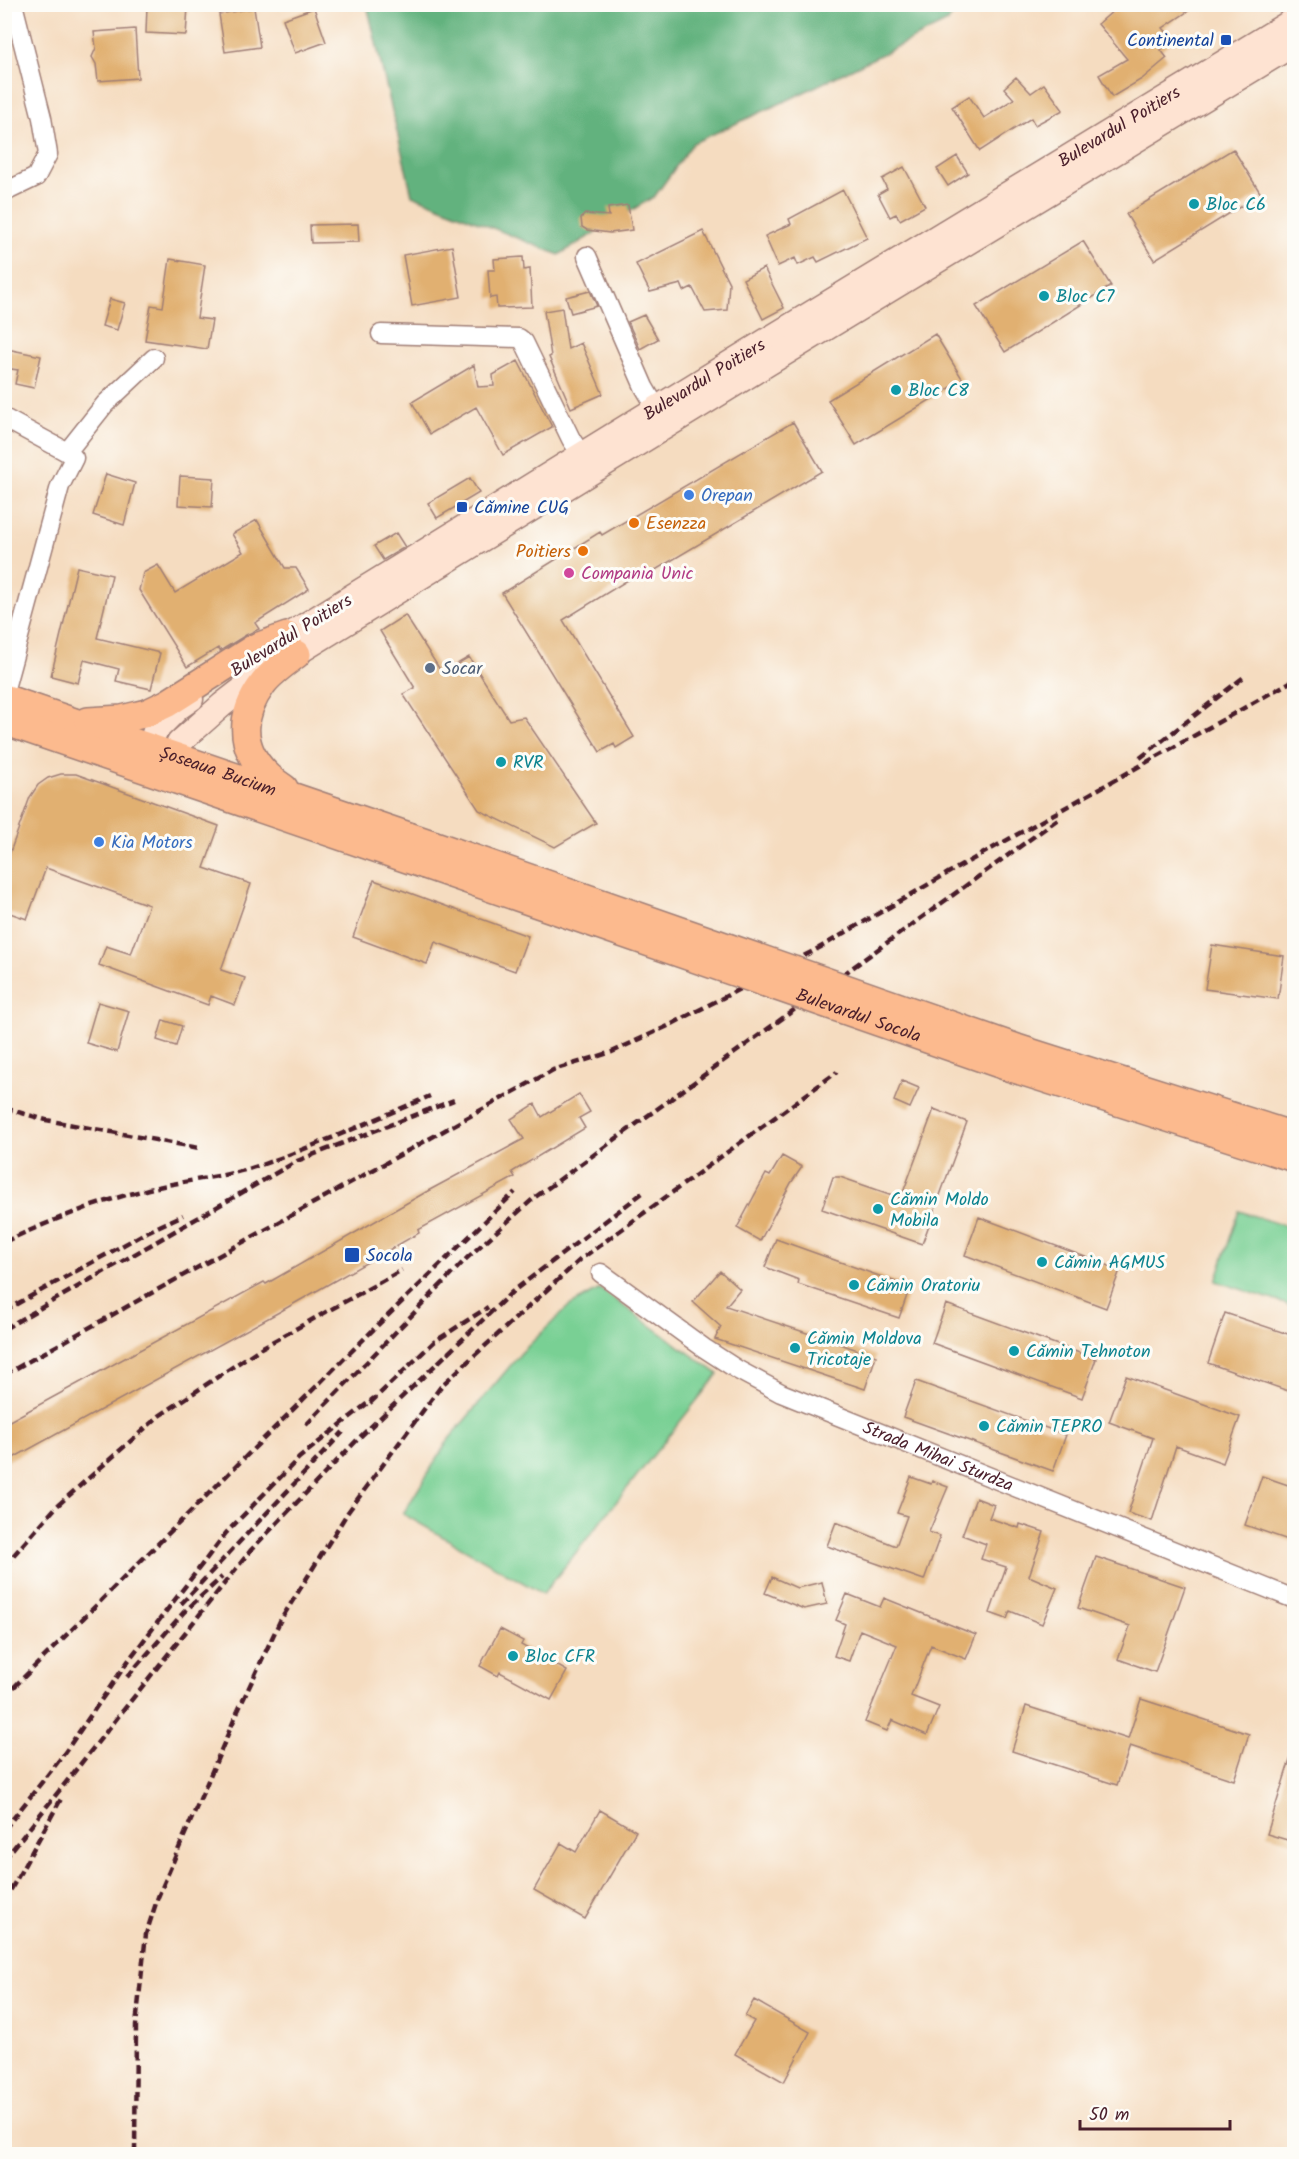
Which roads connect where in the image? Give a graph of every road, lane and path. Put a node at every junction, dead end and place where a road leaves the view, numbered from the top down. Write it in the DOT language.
graph roads {
  1 [pos="13,4"];
  2 [pos="1294,20"];
  3 [pos="1294,44"];
  4 [pos="4,190"];
  5 [pos="587,256"];
  6 [pos="381,334"];
  7 [pos="154,358"];
  8 [pos="657,409"];
  9 [pos="4,418"];
  10 [pos="67,453"];
  11 [pos="587,463"];
  12 [pos="292,645"];
  13 [pos="4,692"];
  14 [pos="4,698"];
  15 [pos="4,721"];
  16 [pos="73,721"];
  17 [pos="158,762"];
  18 [pos="303,800"];
  19 [pos="428,854"];
  20 [pos="1294,1136"];
  21 [pos="1294,1158"];
  22 [pos="601,1273"];
  23 [pos="1294,1599"];
  1 -- 4 [label="street"];
  2 -- 8 [label="main road, Bulevardul Poitiers"];
  3 -- 11 [label="main road, Bulevardul Poitiers"];
  5 -- 8 [label="street"];
  6 -- 11 [label="street"];
  7 -- 10 [label="street"];
  8 -- 11 [label="main road, Bulevardul Poitiers"];
  9 -- 10 [label="street"];
  10 -- 13 [label="street"];
  11 -- 12 [label="main road, Bulevardul Poitiers"];
  12 -- 16 [label="main road"];
  12 -- 17 [label="main road, Bulevardul Poitiers"];
  12 -- 18 [label="main road"];
  14 -- 16 [label="main road, Șoseaua Bucium"];
  15 -- 17 [label="main road, Șoseaua Bucium"];
  16 -- 17 [label="main road, Șoseaua Bucium"];
  17 -- 18 [label="main road, Șoseaua Bucium"];
  17 -- 19 [label="main road, Șoseaua Bucium"];
  18 -- 19 [label="main road, Șoseaua Bucium"];
  19 -- 20 [label="main road, Bulevardul Socola, bridge"];
  19 -- 21 [label="main road, Bulevardul Socola, bridge"];
  22 -- 23 [label="street, Strada Mihai Sturdza"];
}
